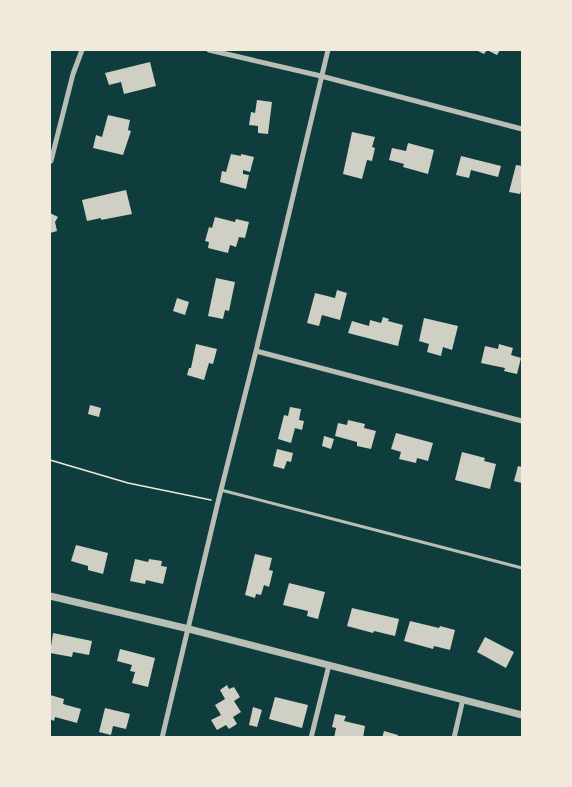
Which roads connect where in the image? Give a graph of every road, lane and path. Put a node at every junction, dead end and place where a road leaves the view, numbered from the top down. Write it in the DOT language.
graph roads {
  1 [pos="82,50"];
  2 [pos="209,50"];
  3 [pos="328,50"];
  4 [pos="321,76"];
  5 [pos="522,129"];
  6 [pos="51,162"];
  7 [pos="256,351"];
  8 [pos="522,421"];
  9 [pos="50,460"];
  10 [pos="221,490"];
  11 [pos="218,502"];
  12 [pos="522,568"];
  13 [pos="50,596"];
  14 [pos="189,629"];
  15 [pos="329,665"];
  16 [pos="463,699"];
  17 [pos="522,714"];
  18 [pos="162,738"];
  19 [pos="311,738"];
  20 [pos="454,738"];
  1 -- 6 [label="street"];
  2 -- 4 [label="street"];
  3 -- 4 [label="street"];
  4 -- 5 [label="street"];
  4 -- 7 [label="street"];
  7 -- 8 [label="street"];
  7 -- 10 [label="street"];
  9 -- 11 [label="path"];
  10 -- 11 [label="street"];
  10 -- 12 [label="lane"];
  11 -- 14 [label="street"];
  13 -- 14 [label="street"];
  14 -- 15 [label="street"];
  14 -- 18 [label="street"];
  15 -- 16 [label="street"];
  15 -- 19 [label="street"];
  16 -- 17 [label="street"];
  16 -- 20 [label="street"];
}
